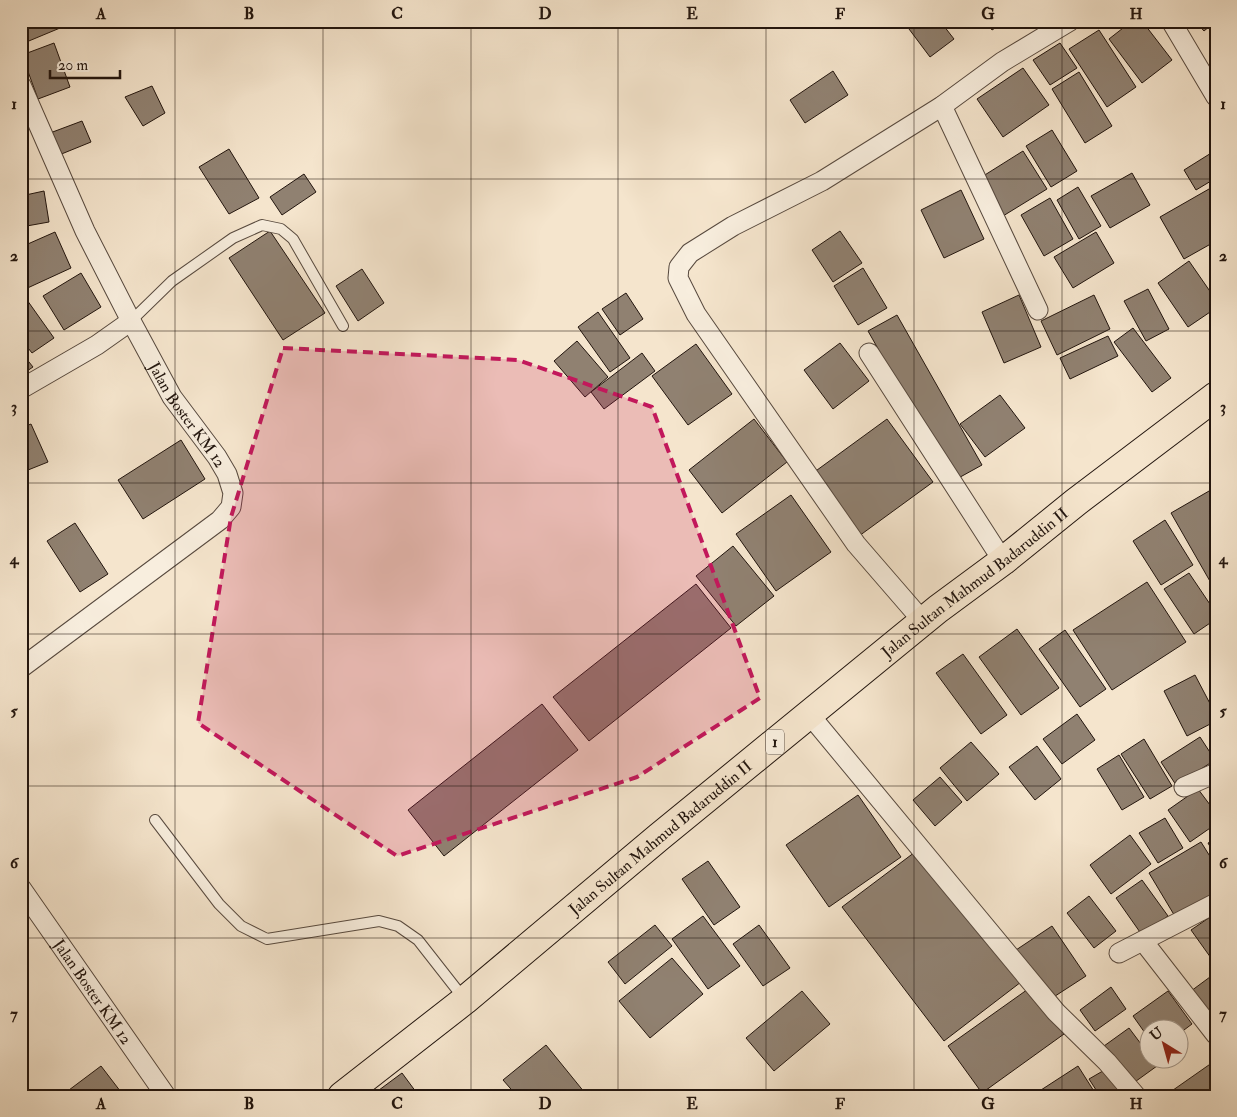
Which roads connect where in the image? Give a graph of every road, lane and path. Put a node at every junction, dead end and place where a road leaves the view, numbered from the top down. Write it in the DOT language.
graph roads {
  1 [pos="1070,21"];
  2 [pos="1172,21"];
  3 [pos="21,85"];
  4 [pos="1216,97"];
  5 [pos="942,106"];
  6 [pos="1038,310"];
  7 [pos="130,321"];
  8 [pos="343,326"];
  9 [pos="869,353"];
  10 [pos="21,388"];
  11 [pos="1214,401"];
  12 [pos="1003,561"];
  13 [pos="922,623"];
  14 [pos="21,668"];
  15 [pos="809,714"];
  16 [pos="1216,773"];
  17 [pos="1184,787"];
  18 [pos="155,820"];
  19 [pos="21,888"];
  20 [pos="1216,904"];
  21 [pos="1143,941"];
  22 [pos="1119,953"];
  23 [pos="465,1000"];
  24 [pos="1216,1035"];
  25 [pos="166,1096"];
  26 [pos="342,1096"];
  27 [pos="1136,1096"];
  1 -- 5 [label="street"];
  2 -- 4 [label="street"];
  3 -- 7 [label="street, Jalan Boster KM 12"];
  5 -- 6 [label="street"];
  5 -- 13 [label="street"];
  7 -- 8 [label="lane"];
  7 -- 10 [label="street"];
  7 -- 14 [label="street, Jalan Boster KM 12"];
  9 -- 12 [label="street"];
  11 -- 12 [label="highway, Jalan Sultan Mahmud Badaruddin II / 1"];
  12 -- 13 [label="highway, Jalan Sultan Mahmud Badaruddin II / 1"];
  13 -- 15 [label="highway, Jalan Sultan Mahmud Badaruddin II / 1"];
  15 -- 23 [label="highway, Jalan Sultan Mahmud Badaruddin II / 1"];
  15 -- 27 [label="street"];
  16 -- 17 [label="street"];
  18 -- 23 [label="lane"];
  19 -- 25 [label="street, Jalan Boster KM 12"];
  20 -- 21 [label="street"];
  21 -- 22 [label="street"];
  21 -- 24 [label="street"];
  23 -- 26 [label="highway, Jalan Sultan Mahmud Badaruddin II / 1"];
}
